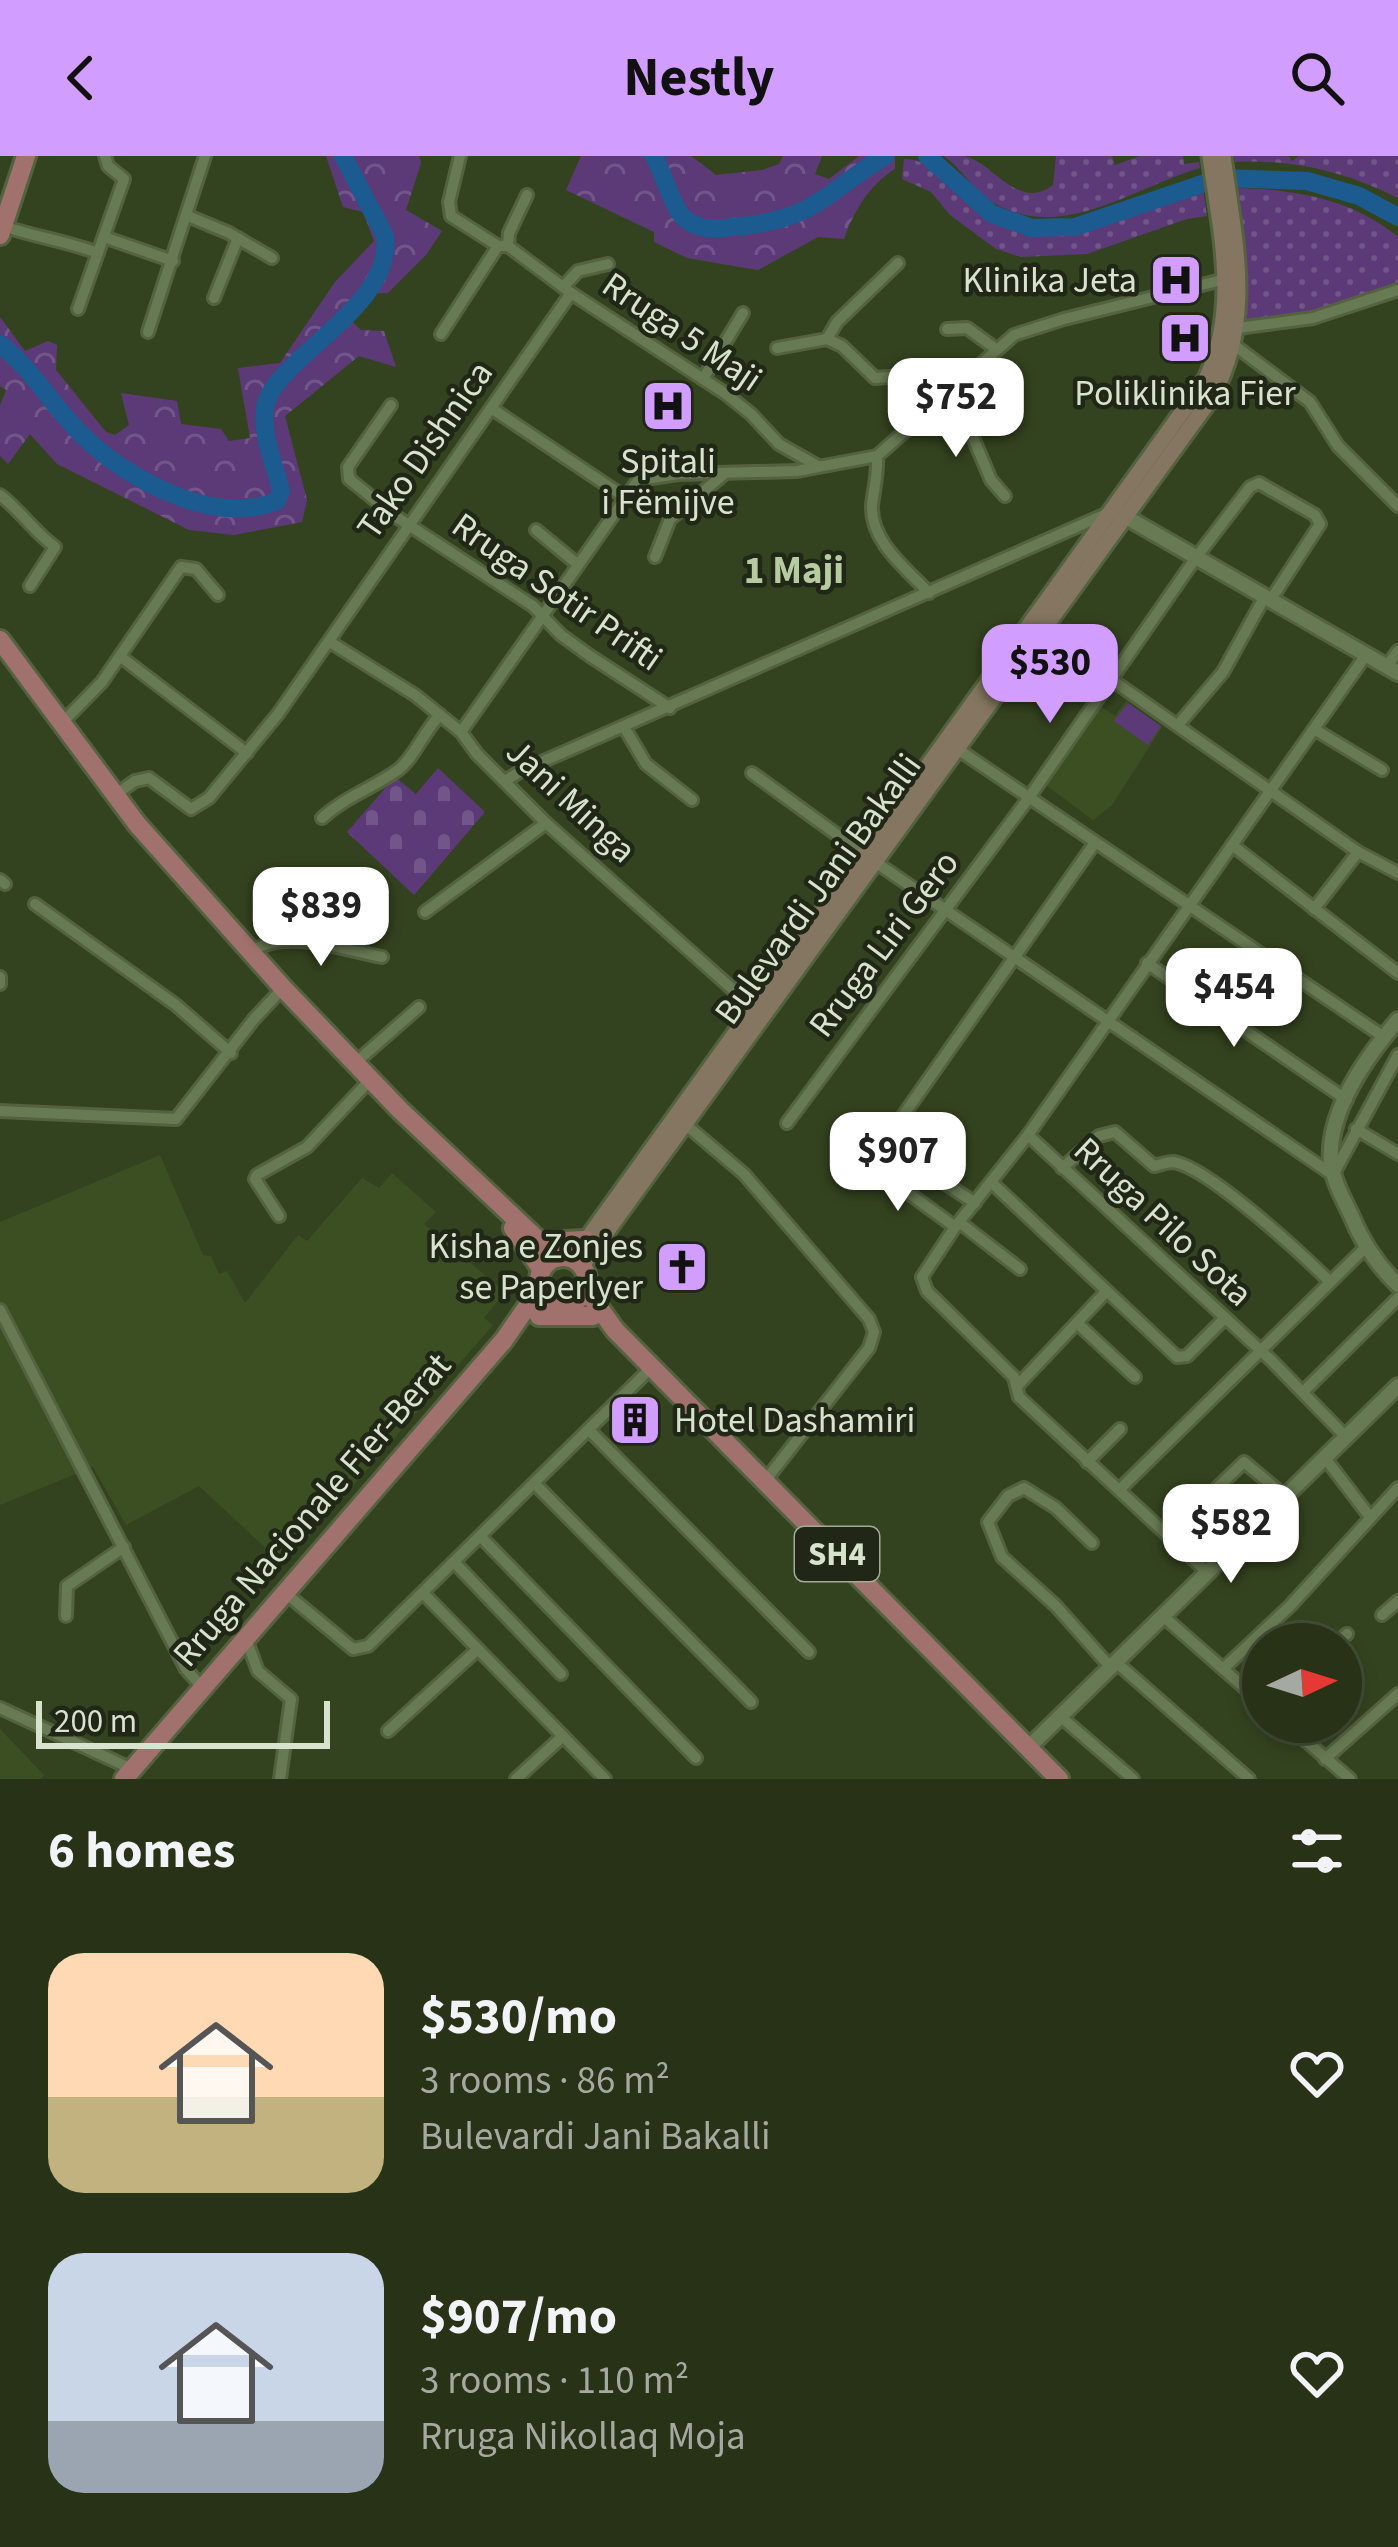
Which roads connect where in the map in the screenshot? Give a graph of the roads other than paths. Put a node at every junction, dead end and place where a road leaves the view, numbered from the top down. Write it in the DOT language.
graph roads {
  1 [pos="26,156"];
  2 [pos="105,156"];
  3 [pos="205,156"];
  4 [pos="460,156"];
  5 [pos="1217,159"];
  6 [pos="527,195"];
  7 [pos="188,216"];
  8 [pos="1,231"];
  9 [pos="104,237"];
  10 [pos="238,238"];
  11 [pos="503,246"];
  12 [pos="98,253"];
  13 [pos="272,258"];
  14 [pos="173,261"];
  15 [pos="898,263"];
  16 [pos="608,264"];
  17 [pos="1232,278"];
  18 [pos="567,290"];
  19 [pos="1398,290"];
  20 [pos="214,298"];
  21 [pos="78,309"];
  22 [pos="742,313"];
  23 [pos="947,329"];
  24 [pos="148,332"];
  25 [pos="441,334"];
  26 [pos="1236,337"];
  27 [pos="827,339"];
  28 [pos="777,348"];
  29 [pos="996,349"];
  30 [pos="703,379"];
  31 [pos="952,388"];
  32 [pos="391,405"];
  33 [pos="491,408"];
  34 [pos="877,456"];
  35 [pos="821,467"];
  36 [pos="723,475"];
  37 [pos="0,495"];
  38 [pos="623,496"];
  39 [pos="1006,496"];
  40 [pos="1398,506"];
  41 [pos="1120,514"];
  42 [pos="409,525"];
  43 [pos="536,530"];
  44 [pos="656,557"];
  45 [pos="1195,559"];
  46 [pos="576,563"];
  47 [pos="30,586"];
  48 [pos="929,593"];
  49 [pos="218,595"];
  50 [pos="1267,600"];
  51 [pos="541,615"];
  52 [pos="1042,631"];
  53 [pos="0,640"];
  54 [pos="330,642"];
  55 [pos="1398,651"];
  56 [pos="1366,655"];
  57 [pos="121,657"];
  58 [pos="1392,669"];
  59 [pos="1111,680"];
  60 [pos="670,708"];
  61 [pos="440,715"];
  62 [pos="61,724"];
  63 [pos="1178,725"];
  64 [pos="624,727"];
  65 [pos="1314,729"];
  66 [pos="461,732"];
  67 [pos="956,748"];
  68 [pos="247,753"];
  69 [pos="1382,770"];
  70 [pos="752,773"];
  71 [pos="505,781"];
  72 [pos="1269,788"];
  73 [pos="115,796"];
  74 [pos="1028,799"];
  75 [pos="692,800"];
  76 [pos="322,818"];
  77 [pos="546,823"];
  78 [pos="1094,844"];
  79 [pos="1232,845"];
  80 [pos="1358,852"];
  81 [pos="870,858"];
  82 [pos="1398,873"];
  83 [pos="34,904"];
  84 [pos="1188,906"];
  85 [pos="1314,909"];
  86 [pos="947,910"];
  87 [pos="425,912"];
  88 [pos="252,951"];
  89 [pos="1016,956"];
  90 [pos="382,958"];
  91 [pos="1148,963"];
  92 [pos="1398,973"];
  93 [pos="284,988"];
  94 [pos="419,1007"];
  95 [pos="759,1012"];
  96 [pos="1107,1018"];
  97 [pos="1398,1020"];
  98 [pos="1384,1037"];
  99 [pos="231,1053"];
  100 [pos="1398,1055"];
  101 [pos="354,1064"];
  102 [pos="370,1080"];
  103 [pos="1347,1100"];
  104 [pos="0,1111"];
  105 [pos="787,1123"];
  106 [pos="685,1124"];
  107 [pos="1356,1129"];
  108 [pos="1028,1135"];
  109 [pos="884,1143"];
  110 [pos="1398,1154"];
  111 [pos="1062,1168"];
  112 [pos="1333,1174"];
  113 [pos="992,1183"];
  114 [pos="975,1203"];
  115 [pos="497,1204"];
  116 [pos="279,1216"];
  117 [pos="957,1224"];
  118 [pos="586,1240"];
  119 [pos="541,1242"];
  120 [pos="1366,1246"];
  121 [pos="558,1269"];
  122 [pos="1020,1269"];
  123 [pos="1330,1281"];
  124 [pos="1398,1285"];
  125 [pos="585,1288"];
  126 [pos="1105,1293"];
  127 [pos="1398,1298"];
  128 [pos="565,1305"];
  129 [pos="0,1310"];
  130 [pos="538,1316"];
  131 [pos="593,1316"];
  132 [pos="1224,1319"];
  133 [pos="1078,1324"];
  134 [pos="615,1330"];
  135 [pos="504,1340"];
  136 [pos="1260,1351"];
  137 [pos="653,1366"];
  138 [pos="1135,1377"];
  139 [pos="1018,1385"];
  140 [pos="1398,1386"];
  141 [pos="1303,1392"];
  142 [pos="1120,1429"];
  143 [pos="589,1430"];
  144 [pos="1346,1437"];
  145 [pos="1325,1458"];
  146 [pos="1087,1462"];
  147 [pos="765,1480"];
  148 [pos="533,1483"];
  149 [pos="1398,1488"];
  150 [pos="1119,1490"];
  151 [pos="1286,1497"];
  152 [pos="1370,1517"];
  153 [pos="1169,1534"];
  154 [pos="480,1536"];
  155 [pos="1092,1544"];
  156 [pos="124,1547"];
  157 [pos="454,1562"];
  158 [pos="1208,1573"];
  159 [pos="284,1591"];
  160 [pos="423,1593"];
  161 [pos="1398,1600"];
  162 [pos="1382,1615"];
  163 [pos="66,1616"];
  164 [pos="1164,1617"];
  165 [pos="1273,1623"];
  166 [pos="245,1636"];
  167 [pos="478,1649"];
  168 [pos="809,1652"];
  169 [pos="1242,1652"];
  170 [pos="1114,1666"];
  171 [pos="1223,1669"];
  172 [pos="561,1674"];
  173 [pos="1242,1686"];
  174 [pos="202,1687"];
  175 [pos="1398,1694"];
  176 [pos="751,1702"];
  177 [pos="0,1708"];
  178 [pos="1061,1718"];
  179 [pos="388,1731"];
  180 [pos="563,1736"];
  181 [pos="1307,1743"];
  182 [pos="1028,1748"];
  183 [pos="696,1758"];
  184 [pos="1325,1759"];
  185 [pos="128,1774"];
  186 [pos="1335,1774"];
  187 [pos="280,1779"];
  188 [pos="516,1779"];
  189 [pos="605,1779"];
  190 [pos="1059,1779"];
  191 [pos="1132,1779"];
  192 [pos="1250,1779"];
  193 [pos="1350,1779"];
  1 -- 8 [label="main road"];
  2 -- 9 [label="street"];
  3 -- 7 [label="street"];
  4 -- 11 [label="street, Rruga 5 Maji"];
  5 -- 17 [label="main road, Bulevardi Jani Bakalli"];
  6 -- 11 [label="street"];
  7 -- 10 [label="street"];
  7 -- 14 [label="street"];
  8 -- 12 [label="street"];
  9 -- 12 [label="street"];
  9 -- 14 [label="street"];
  10 -- 13 [label="street"];
  10 -- 20 [label="street"];
  11 -- 18 [label="street, Rruga 5 Maji"];
  11 -- 25 [label="street"];
  12 -- 21 [label="street"];
  14 -- 24 [label="street"];
  15 -- 27 [label="street"];
  16 -- 18 [label="street"];
  17 -- 26 [label="main road, Bulevardi Jani Bakalli"];
  17 -- 29 [label="street"];
  17 -- 41 [label="main road, Bulevardi Jani Bakalli"];
  18 -- 30 [label="street, Rruga 5 Maji"];
  18 -- 33 [label="street, Tako Dishnica"];
  19 -- 26 [label="street"];
  22 -- 30 [label="street"];
  23 -- 29 [label="street"];
  26 -- 40 [label="street"];
  26 -- 41 [label="main road, Bulevardi Jani Bakalli"];
  27 -- 28 [label="street"];
  27 -- 31 [label="street"];
  29 -- 31 [label="street"];
  30 -- 35 [label="street, Rruga 5 Maji"];
  31 -- 34 [label="street"];
  31 -- 39 [label="street"];
  32 -- 42 [label="street, Rruga Sotir Prifti"];
  33 -- 38 [label="street"];
  33 -- 42 [label="street, Tako Dishnica"];
  34 -- 35 [label="street"];
  34 -- 48 [label="street"];
  35 -- 36 [label="street"];
  36 -- 38 [label="street"];
  36 -- 44 [label="street"];
  37 -- 47 [label="street"];
  38 -- 46 [label="street"];
  41 -- 45 [label="street"];
  41 -- 48 [label="street"];
  41 -- 52 [label="main road, Bulevardi Jani Bakalli"];
  41 -- 81 [label="main road, Bulevardi Jani Bakalli"];
  42 -- 51 [label="street, Rruga Sotir Prifti"];
  42 -- 54 [label="street, Tako Dishnica"];
  43 -- 46 [label="street"];
  45 -- 50 [label="street"];
  45 -- 50 [label="street"];
  45 -- 59 [label="street"];
  46 -- 51 [label="street"];
  48 -- 60 [label="street"];
  49 -- 57 [label="street"];
  50 -- 56 [label="street"];
  50 -- 63 [label="street"];
  51 -- 60 [label="street, Rruga Sotir Prifti"];
  51 -- 66 [label="street"];
  52 -- 59 [label="street"];
  52 -- 67 [label="main road, Bulevardi Jani Bakalli"];
  53 -- 62 [label="main road, SH4"];
  54 -- 61 [label="street, Jani Minga"];
  54 -- 68 [label="street, Tako Dishnica"];
  55 -- 58 [label="street"];
  56 -- 58 [label="street"];
  56 -- 65 [label="street"];
  57 -- 62 [label="street"];
  57 -- 68 [label="street"];
  59 -- 63 [label="street"];
  59 -- 74 [label="street, Rruga Liri Gero"];
  60 -- 64 [label="street"];
  61 -- 66 [label="street, Jani Minga"];
  61 -- 76 [label="street"];
  62 -- 73 [label="main road, SH4"];
  63 -- 72 [label="street"];
  64 -- 71 [label="street"];
  64 -- 75 [label="street"];
  65 -- 69 [label="street"];
  65 -- 72 [label="street"];
  66 -- 71 [label="street, Jani Minga"];
  67 -- 74 [label="street"];
  67 -- 81 [label="main road, Bulevardi Jani Bakalli"];
  68 -- 73 [label="street, Tako Dishnica"];
  70 -- 81 [label="street"];
  71 -- 77 [label="street, Jani Minga"];
  72 -- 79 [label="street"];
  72 -- 80 [label="street"];
  73 -- 88 [label="main road, SH4"];
  74 -- 78 [label="street"];
  74 -- 86 [label="street, Rruga Liri Gero"];
  77 -- 87 [label="street"];
  77 -- 95 [label="street, Jani Minga"];
  78 -- 84 [label="street"];
  78 -- 89 [label="street"];
  79 -- 84 [label="street"];
  79 -- 85 [label="street"];
  80 -- 82 [label="street"];
  80 -- 85 [label="street"];
  81 -- 86 [label="street"];
  81 -- 95 [label="main road, Bulevardi Jani Bakalli"];
  83 -- 99 [label="street"];
  84 -- 91 [label="street"];
  84 -- 98 [label="street"];
  85 -- 92 [label="street"];
  86 -- 89 [label="street"];
  86 -- 105 [label="street, Rruga Liri Gero"];
  88 -- 90 [label="street"];
  88 -- 93 [label="main road, SH4"];
  89 -- 96 [label="street"];
  89 -- 109 [label="street"];
  91 -- 96 [label="street"];
  91 -- 103 [label="street"];
  93 -- 99 [label="street"];
  93 -- 101 [label="main road, SH4"];
  94 -- 101 [label="street"];
  95 -- 106 [label="main road, Bulevardi Jani Bakalli"];
  95 -- 118 [label="main road, Bulevardi Jani Bakalli"];
  96 -- 108 [label="street"];
  96 -- 112 [label="street"];
  97 -- 98 [label="street"];
  98 -- 103 [label="street"];
  99 -- 104 [label="street"];
  100 -- 107 [label="street"];
  101 -- 102 [label="main road, SH4"];
  102 -- 115 [label="main road, SH4"];
  102 -- 116 [label="street"];
  103 -- 112 [label="street"];
  106 -- 121 [label="main road, Bulevardi Jani Bakalli"];
  106 -- 147 [label="street"];
  107 -- 110 [label="street"];
  107 -- 112 [label="street"];
  108 -- 111 [label="street, Rruga Pilo Sota"];
  108 -- 113 [label="street"];
  109 -- 114 [label="street"];
  109 -- 117 [label="street"];
  111 -- 123 [label="street"];
  111 -- 132 [label="street, Rruga Pilo Sota"];
  112 -- 120 [label="street"];
  113 -- 114 [label="street"];
  113 -- 126 [label="street"];
  114 -- 117 [label="street"];
  115 -- 119 [label="main road, SH4"];
  115 -- 121 [label="main road, SH4"];
  117 -- 122 [label="street"];
  117 -- 139 [label="street"];
  118 -- 119 [label="main road"];
  118 -- 121 [label="main road, Bulevardi Jani Bakalli"];
  119 -- 121 [label="main road, SH4"];
  120 -- 123 [label="street"];
  120 -- 124 [label="street"];
  121 -- 125 [label="main road, SH4"];
  121 -- 128 [label="main road, SH4"];
  121 -- 135 [label="main road, Rruga Nacionale Fier-Berat"];
  123 -- 136 [label="street"];
  125 -- 128 [label="main road, Rruga Nacionale Fier-Berat"];
  125 -- 134 [label="main road, SH4"];
  126 -- 132 [label="street"];
  126 -- 133 [label="street"];
  127 -- 141 [label="street"];
  128 -- 130 [label="main road, Rruga Nacionale Fier-Berat"];
  128 -- 131 [label="main road, SH4"];
  129 -- 156 [label="street"];
  130 -- 131 [label="main road"];
  130 -- 135 [label="main road, Rruga Nacionale Fier-Berat"];
  131 -- 134 [label="main road, SH4"];
  132 -- 136 [label="street, Rruga Pilo Sota"];
  133 -- 138 [label="street"];
  133 -- 139 [label="street"];
  134 -- 137 [label="main road, SH4"];
  135 -- 159 [label="main road, Rruga Nacionale Fier-Berat"];
  136 -- 141 [label="street, Rruga Pilo Sota"];
  136 -- 150 [label="street"];
  137 -- 143 [label="street"];
  137 -- 147 [label="main road, SH4"];
  139 -- 146 [label="street"];
  140 -- 144 [label="street"];
  141 -- 144 [label="street, Rruga Pilo Sota"];
  142 -- 146 [label="street"];
  143 -- 148 [label="street"];
  143 -- 168 [label="street"];
  144 -- 145 [label="street"];
  145 -- 151 [label="street"];
  145 -- 152 [label="street"];
  146 -- 150 [label="street"];
  147 -- 182 [label="main road, SH4"];
  148 -- 154 [label="street"];
  148 -- 176 [label="street"];
  149 -- 152 [label="street"];
  150 -- 153 [label="street"];
  151 -- 153 [label="street"];
  151 -- 158 [label="street"];
  152 -- 165 [label="street"];
  153 -- 158 [label="street"];
  154 -- 157 [label="street"];
  154 -- 183 [label="street"];
  155 -- 170 [label="street"];
  156 -- 163 [label="street"];
  156 -- 174 [label="street"];
  157 -- 160 [label="street"];
  157 -- 172 [label="street"];
  158 -- 164 [label="street"];
  159 -- 160 [label="street"];
  159 -- 166 [label="main road, Rruga Nacionale Fier-Berat"];
  160 -- 167 [label="street"];
  161 -- 162 [label="street"];
  164 -- 170 [label="street"];
  164 -- 171 [label="street"];
  166 -- 174 [label="main road, Rruga Nacionale Fier-Berat"];
  166 -- 187 [label="street"];
  167 -- 179 [label="street"];
  167 -- 180 [label="street"];
  169 -- 171 [label="street"];
  170 -- 178 [label="street"];
  170 -- 192 [label="street"];
  171 -- 173 [label="street"];
  174 -- 185 [label="main road, Rruga Nacionale Fier-Berat"];
  175 -- 184 [label="street"];
  177 -- 185 [label="street"];
  178 -- 182 [label="street"];
  178 -- 191 [label="street"];
  180 -- 188 [label="street"];
  180 -- 189 [label="street"];
  181 -- 184 [label="street"];
  182 -- 190 [label="main road, SH4"];
  184 -- 186 [label="street"];
  186 -- 193 [label="street"];
}
